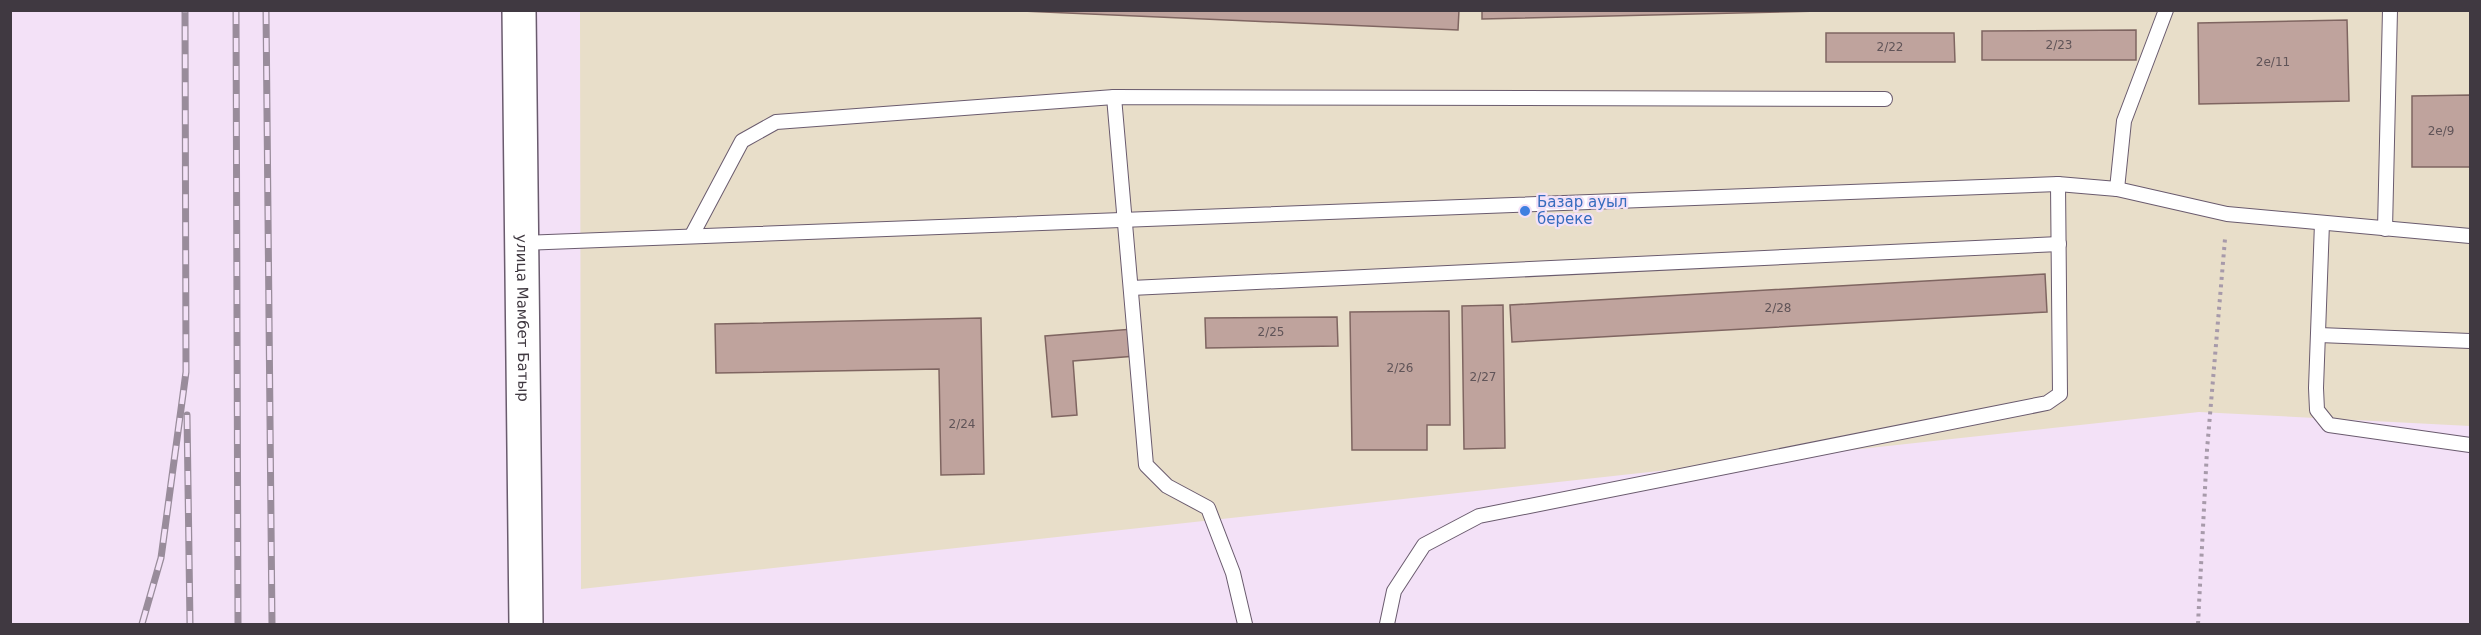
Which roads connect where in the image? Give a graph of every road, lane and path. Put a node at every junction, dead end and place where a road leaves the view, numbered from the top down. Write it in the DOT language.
graph roads {
  1 [pos="519,10"];
  2 [pos="2166,10"];
  3 [pos="2390,10"];
  4 [pos="1114,97"];
  5 [pos="1885,99"];
  6 [pos="2058,184"];
  7 [pos="2117,189"];
  8 [pos="2227,214"];
  9 [pos="1125,218"];
  10 [pos="2322,223"];
  11 [pos="2385,228"];
  12 [pos="692,235"];
  13 [pos="2470,236"];
  14 [pos="522,243"];
  15 [pos="2059,244"];
  16 [pos="1131,288"];
  17 [pos="2319,335"];
  18 [pos="2470,341"];
  19 [pos="2470,445"];
  20 [pos="526,624"];
  21 [pos="1245,624"];
  22 [pos="1387,624"];
  23 [pos="2198,624"];
  1 -- 14 [label="main road, улица Мамбет Батыр"];
  2 -- 7 [label="lane"];
  3 -- 11 [label="lane"];
  4 -- 5 [label="lane"];
  4 -- 9 [label="lane"];
  4 -- 12 [label="lane"];
  6 -- 7 [label="lane"];
  6 -- 9 [label="lane"];
  6 -- 15 [label="lane"];
  7 -- 8 [label="lane"];
  8 -- 10 [label="lane"];
  8 -- 23 [label="path"];
  9 -- 12 [label="lane"];
  9 -- 16 [label="lane"];
  10 -- 11 [label="lane"];
  10 -- 17 [label="lane"];
  11 -- 13 [label="lane"];
  12 -- 14 [label="lane"];
  14 -- 20 [label="main road, улица Мамбет Батыр"];
  15 -- 16 [label="lane"];
  15 -- 22 [label="lane"];
  16 -- 21 [label="lane"];
  17 -- 18 [label="lane"];
  17 -- 19 [label="lane"];
}
